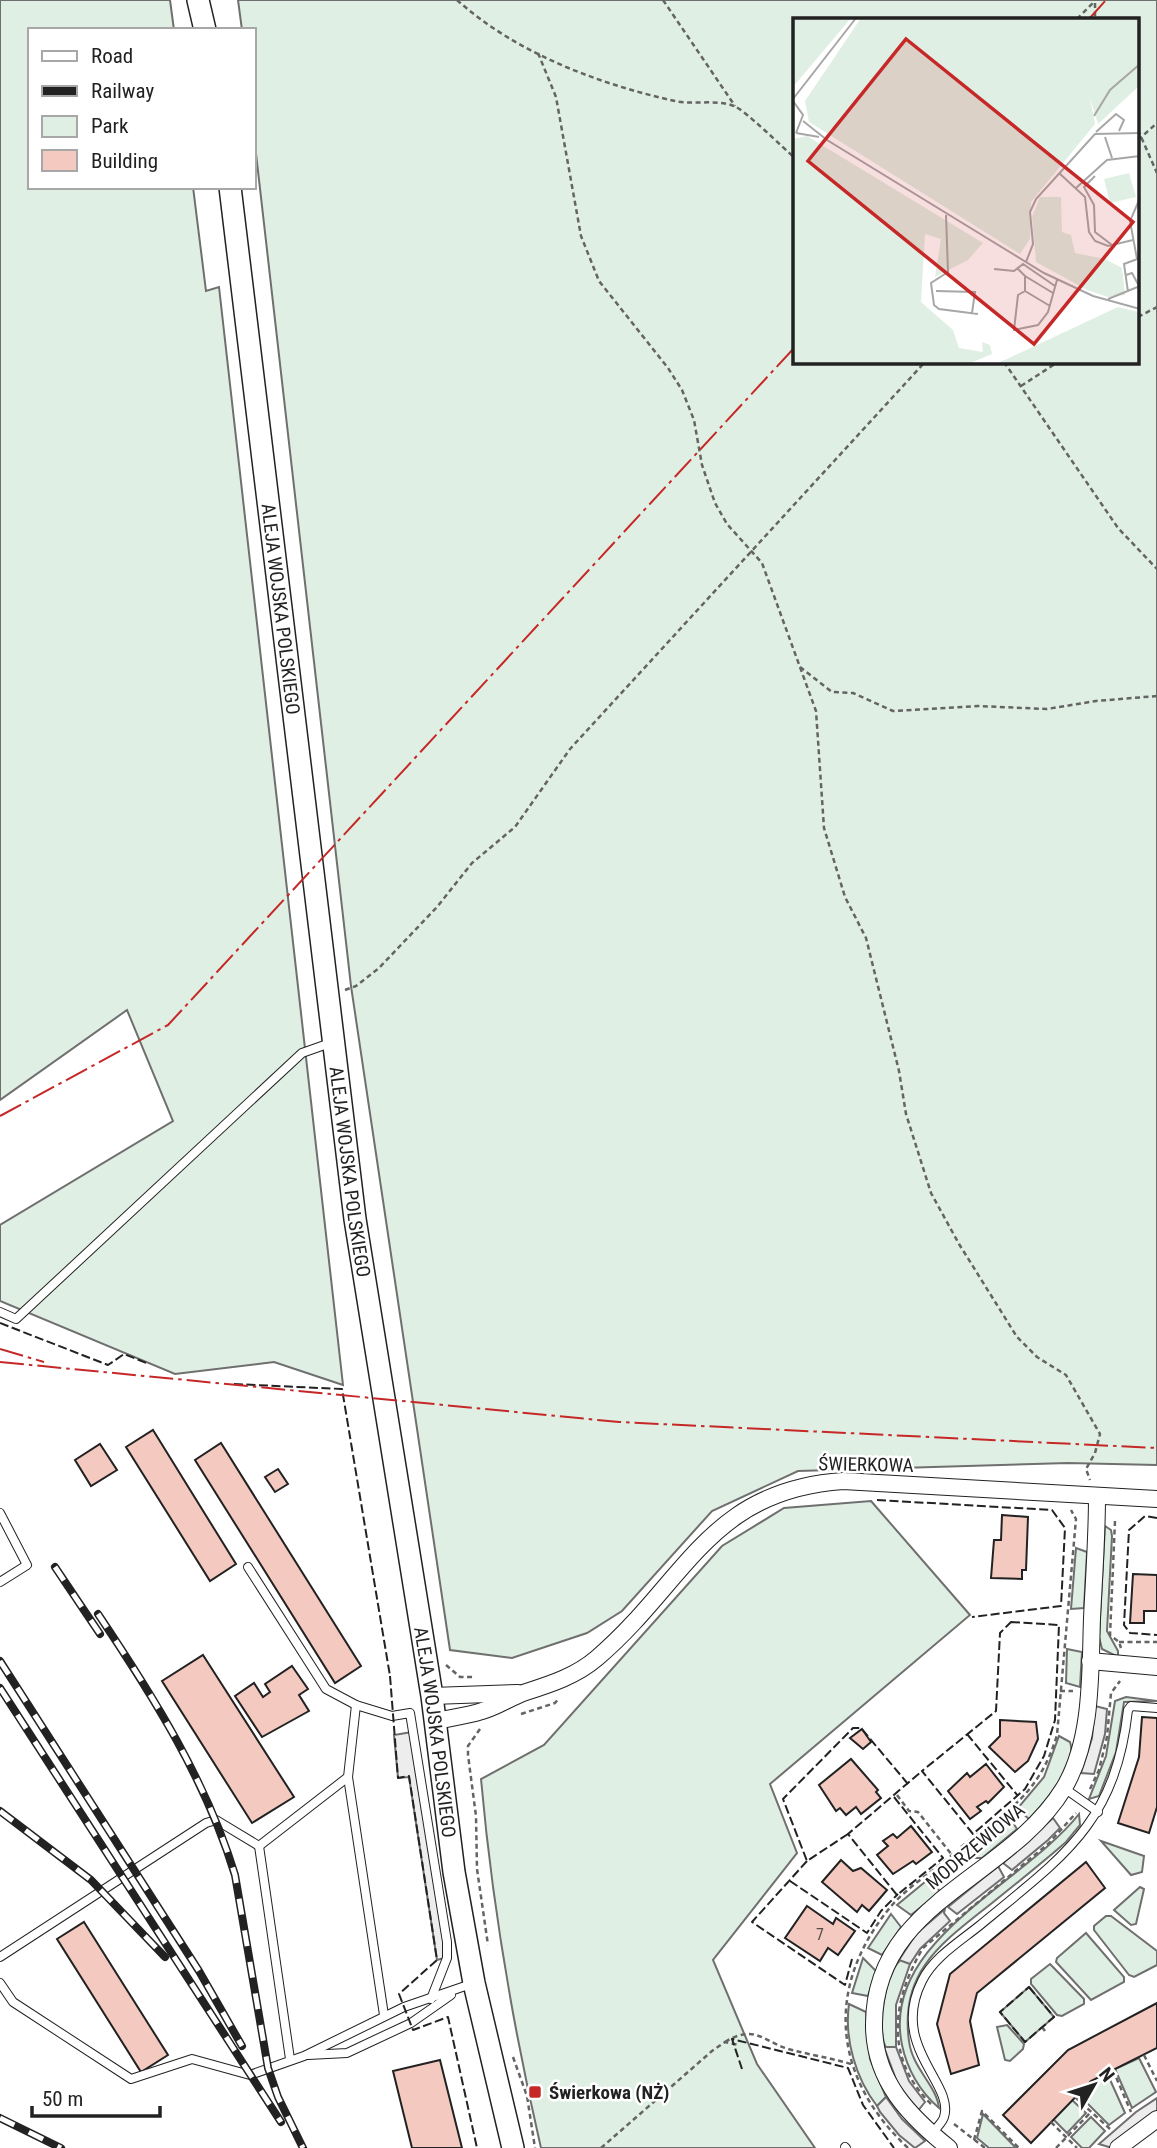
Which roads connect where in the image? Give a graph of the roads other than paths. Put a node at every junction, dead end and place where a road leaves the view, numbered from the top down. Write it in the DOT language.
graph roads {
  1 [pos="198,0"];
  2 [pos="208,0"];
  3 [pos="205,28"];
  4 [pos="211,28"];
  5 [pos="230,189"];
  6 [pos="333,1042"];
  7 [pos="0,1312"];
  8 [pos="1097,1496"];
  9 [pos="1157,1499"];
  10 [pos="0,1513"];
  11 [pos="248,1567"];
  12 [pos="0,1582"];
  13 [pos="1090,1661"];
  14 [pos="1157,1667"];
  15 [pos="524,1693"];
  16 [pos="432,1696"];
  17 [pos="356,1705"];
  18 [pos="1157,1708"];
  19 [pos="435,1721"];
  20 [pos="348,1777"];
  21 [pos="1064,1788"];
  22 [pos="1098,1812"];
  23 [pos="260,1846"];
  24 [pos="0,1957"];
  25 [pos="0,1983"];
  26 [pos="465,1987"];
  27 [pos="431,1998"];
  28 [pos="384,2015"];
  29 [pos="304,2056"];
  30 [pos="290,2059"];
  31 [pos="1157,2119"];
  32 [pos="932,2134"];
  33 [pos="513,2148"];
  34 [pos="949,2148"];
  35 [pos="1118,2148"];
  1 -- 3 [label="main road"];
  2 -- 4 [label="main road"];
  5 -- 6 [label="main road, ALEJA WOJSKA POLSKIEGO"];
  6 -- 7 [label="lane"];
  6 -- 16 [label="main road, ALEJA WOJSKA POLSKIEGO"];
  8 -- 9 [label="street, ŚWIERKOWA"];
  8 -- 13 [label="street, MODRZEWIOWA"];
  8 -- 15 [label="street, ŚWIERKOWA"];
  10 -- 12 [label="lane"];
  11 -- 17 [label="lane"];
  13 -- 14 [label="street"];
  13 -- 21 [label="street, MODRZEWIOWA"];
  15 -- 16 [label="street"];
  15 -- 19 [label="street, ŚWIERKOWA"];
  16 -- 19 [label="main road, ALEJA WOJSKA POLSKIEGO"];
  17 -- 20 [label="lane"];
  17 -- 27 [label="lane"];
  18 -- 22 [label="lane"];
  19 -- 26 [label="main road, ALEJA WOJSKA POLSKIEGO"];
  20 -- 23 [label="lane"];
  20 -- 28 [label="lane"];
  21 -- 22 [label="lane"];
  21 -- 32 [label="street, MODRZEWIOWA"];
  22 -- 32 [label="lane"];
  23 -- 24 [label="lane"];
  23 -- 30 [label="lane"];
  25 -- 30 [label="lane"];
  26 -- 27 [label="lane"];
  26 -- 29 [label="lane"];
  26 -- 33 [label="main road, ALEJA WOJSKA POLSKIEGO"];
  27 -- 28 [label="lane"];
  28 -- 29 [label="lane"];
  29 -- 30 [label="lane"];
  31 -- 35 [label="street"];
  32 -- 34 [label="street, MODRZEWIOWA"];
}
